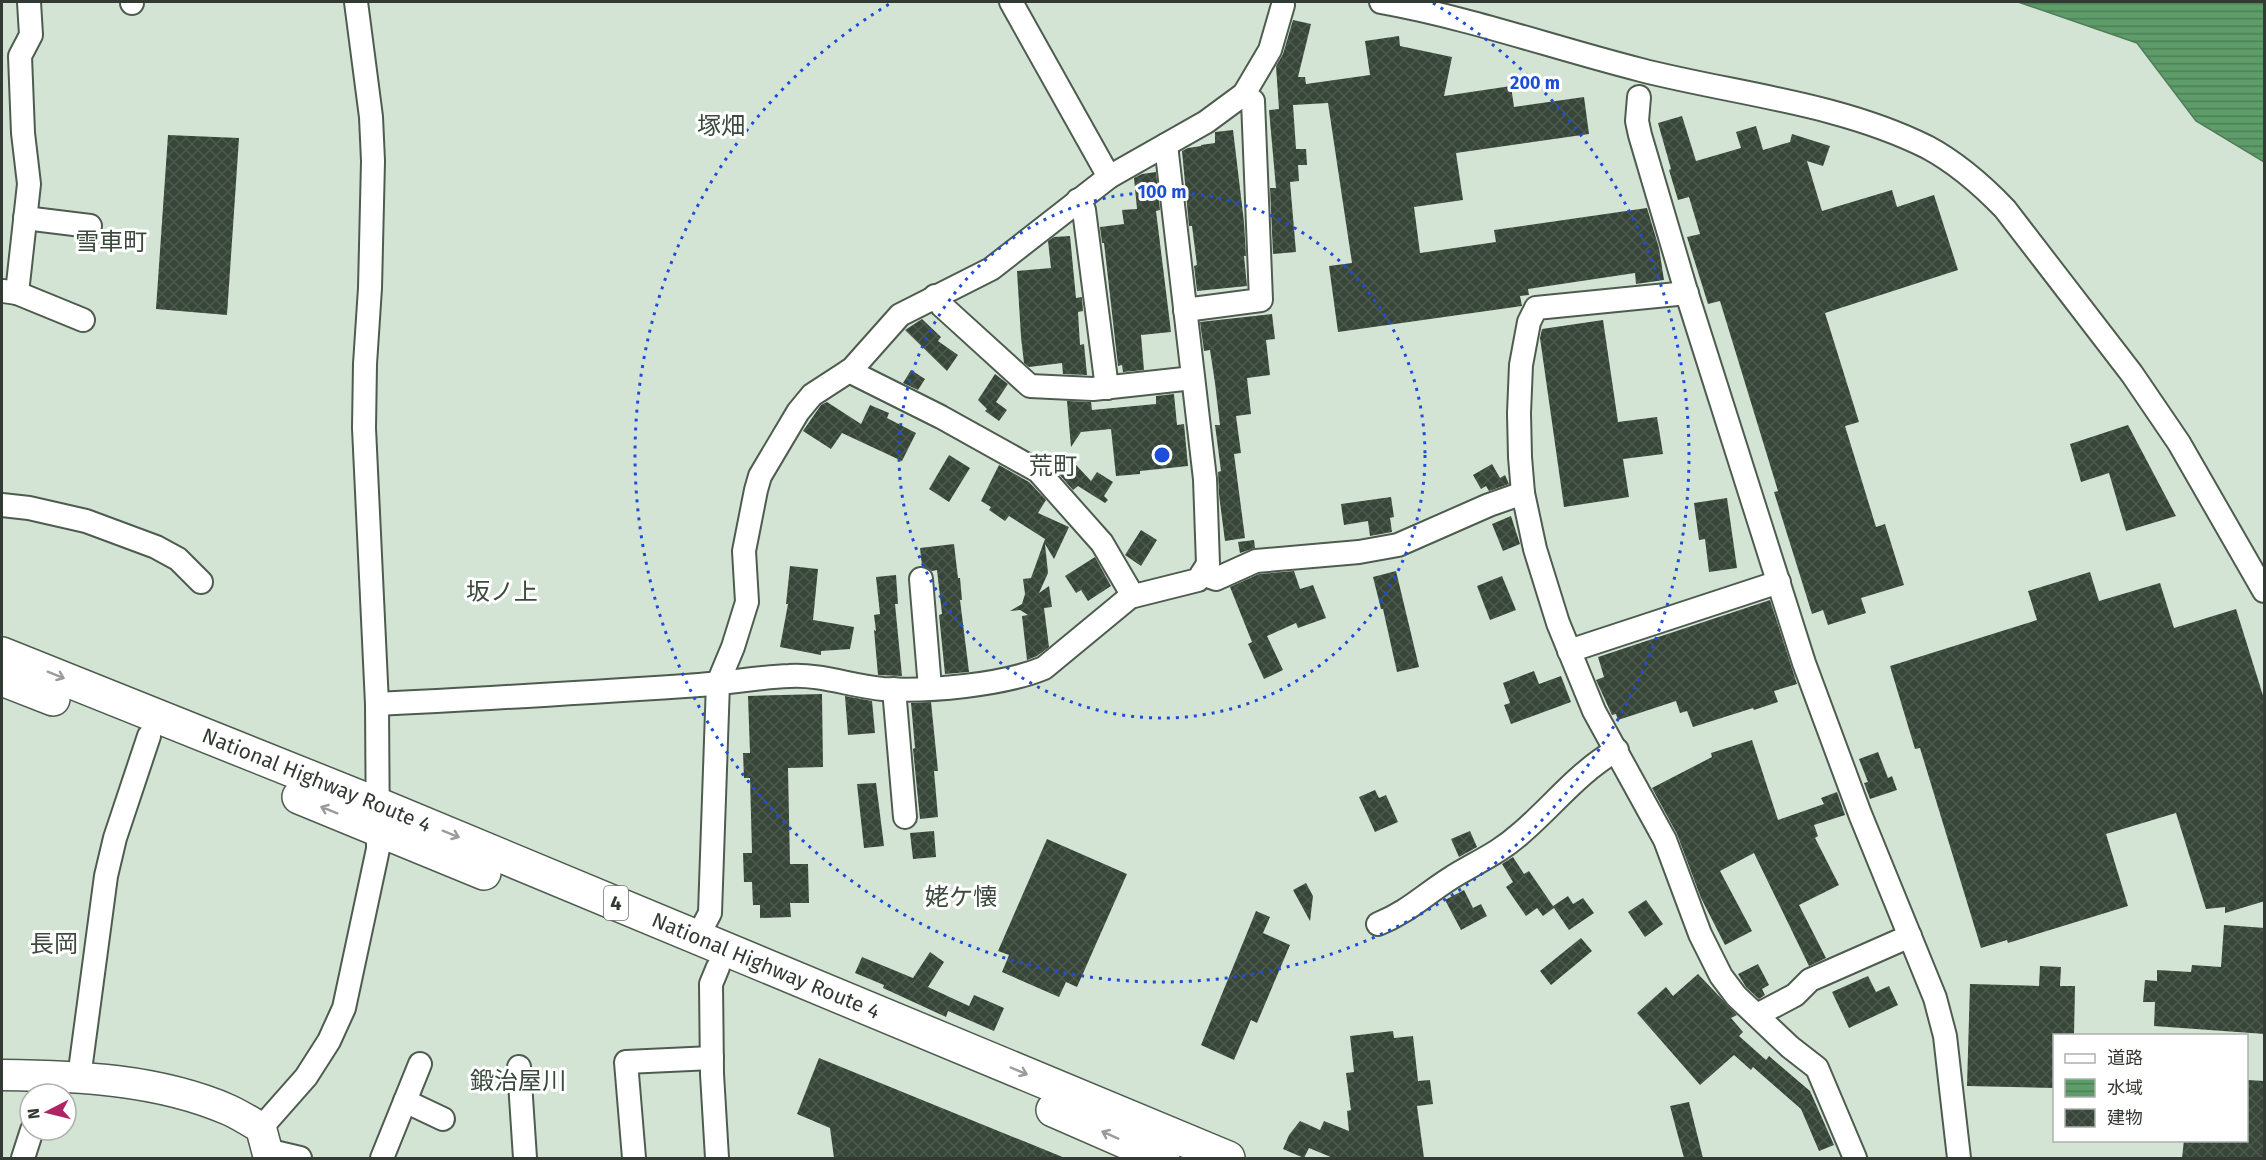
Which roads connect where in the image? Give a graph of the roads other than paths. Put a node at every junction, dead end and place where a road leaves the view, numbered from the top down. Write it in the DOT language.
graph roads {
  1 [pos="29,2"];
  2 [pos="356,2"];
  3 [pos="1011,2"];
  4 [pos="1381,2"];
  5 [pos="1283,5"];
  6 [pos="26,46"];
  7 [pos="2,48"];
  8 [pos="1245,94"];
  9 [pos="1639,97"];
  10 [pos="1166,145"];
  11 [pos="1109,177"];
  12 [pos="1078,200"];
  13 [pos="25,218"];
  14 [pos="90,226"];
  15 [pos="9,292"];
  16 [pos="1687,293"];
  17 [pos="935,296"];
  18 [pos="1185,310"];
  19 [pos="83,320"];
  20 [pos="849,371"];
  21 [pos="1193,378"];
  22 [pos="1107,387"];
  23 [pos="1523,493"];
  24 [pos="2,505"];
  25 [pos="1202,574"];
  26 [pos="921,579"];
  27 [pos="201,582"];
  28 [pos="1779,582"];
  29 [pos="2265,591"];
  30 [pos="1133,596"];
  31 [pos="1569,651"];
  32 [pos="2,654"];
  33 [pos="2,679"];
  34 [pos="718,683"];
  35 [pos="930,688"];
  36 [pos="894,689"];
  37 [pos="377,704"];
  38 [pos="149,736"];
  39 [pos="1617,750"];
  40 [pos="379,817"];
  41 [pos="905,817"];
  42 [pos="1378,924"];
  43 [pos="698,936"];
  44 [pos="1910,936"];
  45 [pos="718,967"];
  46 [pos="1757,1015"];
  47 [pos="712,1058"];
  48 [pos="420,1064"];
  49 [pos="519,1067"];
  50 [pos="2,1075"];
  51 [pos="79,1078"];
  52 [pos="33,1082"];
  53 [pos="60,1082"];
  54 [pos="405,1101"];
  55 [pos="443,1119"];
  56 [pos="28,1142"];
  57 [pos="265,1146"];
  58 [pos="1194,1152"];
  59 [pos="712,1157"];
  60 [pos="23,1158"];
  61 [pos="300,1158"];
  62 [pos="382,1158"];
  63 [pos="525,1158"];
  64 [pos="634,1158"];
  65 [pos="1164,1158"];
  66 [pos="1228,1158"];
  67 [pos="1856,1158"];
  68 [pos="1959,1158"];
  1 -- 6 [label="street"];
  2 -- 37 [label="street"];
  3 -- 11 [label="street"];
  4 -- 29 [label="street"];
  5 -- 8 [label="street"];
  6 -- 7 [label="street"];
  6 -- 13 [label="street"];
  8 -- 10 [label="street"];
  8 -- 18 [label="street"];
  9 -- 16 [label="street"];
  10 -- 11 [label="street"];
  10 -- 18 [label="street"];
  11 -- 12 [label="street"];
  12 -- 17 [label="street"];
  12 -- 22 [label="street"];
  13 -- 14 [label="street"];
  13 -- 15 [label="street"];
  15 -- 19 [label="street"];
  16 -- 23 [label="street"];
  16 -- 28 [label="street"];
  17 -- 20 [label="street"];
  17 -- 22 [label="street"];
  18 -- 21 [label="street"];
  20 -- 30 [label="street"];
  20 -- 34 [label="street"];
  21 -- 22 [label="street"];
  21 -- 25 [label="street"];
  23 -- 25 [label="street"];
  23 -- 31 [label="street"];
  24 -- 27 [label="street"];
  25 -- 30 [label="street"];
  26 -- 35 [label="street"];
  28 -- 31 [label="street"];
  28 -- 44 [label="street"];
  30 -- 35 [label="street"];
  31 -- 39 [label="street"];
  32 -- 40 [label="highway, National Highway Route 4 / 4, one-way"];
  33 -- 38 [label="highway, National Highway Route 4 / 4"];
  34 -- 36 [label="street"];
  34 -- 37 [label="street"];
  34 -- 43 [label="street"];
  35 -- 36 [label="street"];
  36 -- 41 [label="street"];
  37 -- 40 [label="street"];
  40 -- 38 [label="highway, National Highway Route 4 / 4, one-way"];
  38 -- 51 [label="street"];
  39 -- 42 [label="street"];
  39 -- 46 [label="street"];
  40 -- 43 [label="highway, National Highway Route 4 / 4, one-way"];
  40 -- 45 [label="highway, National Highway Route 4 / 4"];
  40 -- 57 [label="street"];
  43 -- 58 [label="highway, National Highway Route 4 / 4, one-way"];
  44 -- 46 [label="street"];
  44 -- 68 [label="street"];
  45 -- 47 [label="street"];
  65 -- 45 [label="highway, National Highway Route 4 / 4, one-way"];
  46 -- 67 [label="street"];
  47 -- 59 [label="street"];
  47 -- 64 [label="street"];
  48 -- 54 [label="street"];
  49 -- 63 [label="street"];
  50 -- 52 [label="main road"];
  51 -- 53 [label="main road"];
  51 -- 57 [label="main road"];
  54 -- 55 [label="street"];
  54 -- 62 [label="street"];
  56 -- 60 [label="street"];
  57 -- 61 [label="street"];
  58 -- 66 [label="highway, National Highway Route 4 / 4"];
}
